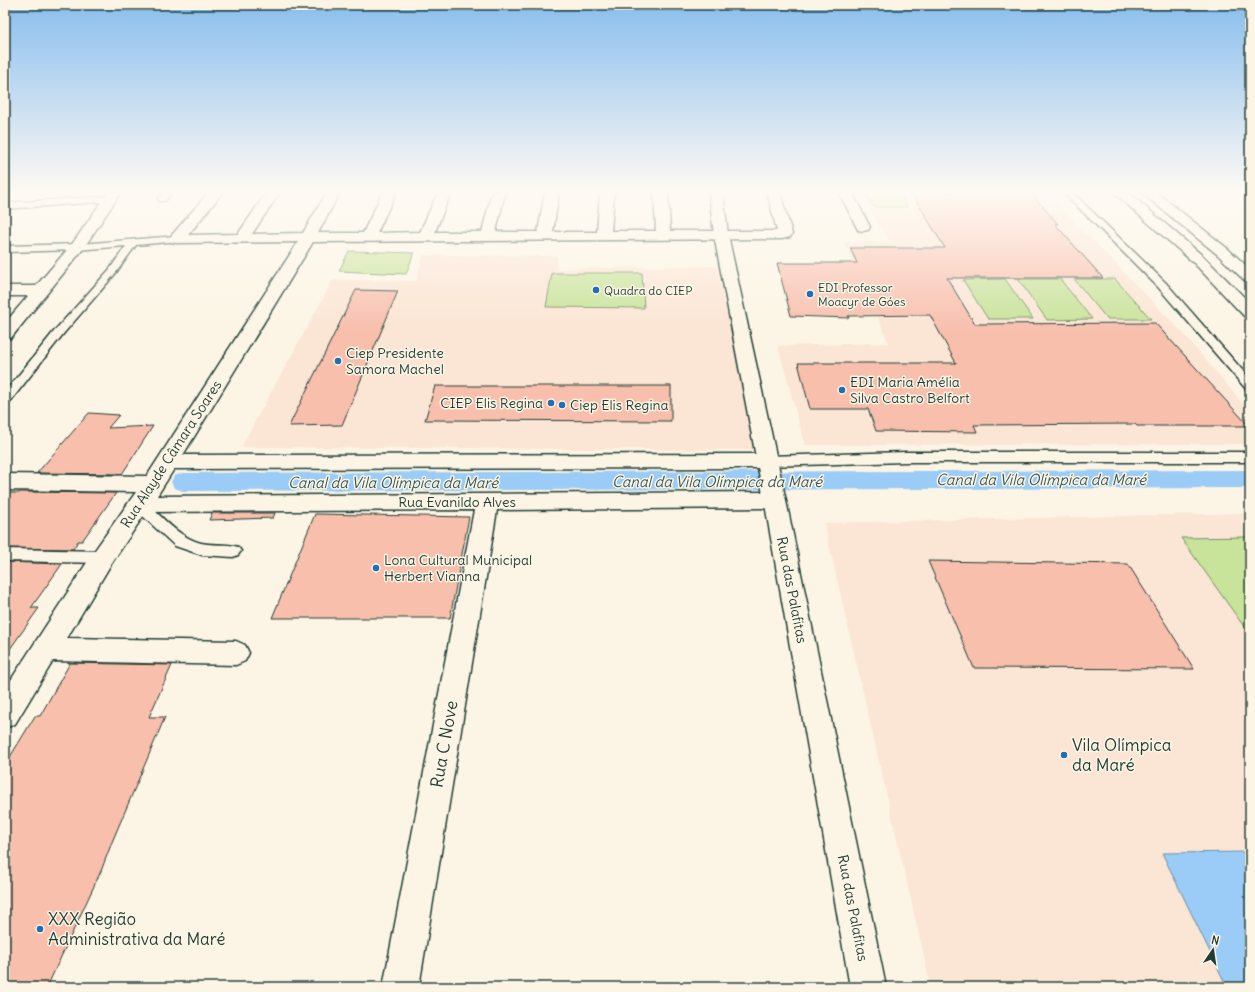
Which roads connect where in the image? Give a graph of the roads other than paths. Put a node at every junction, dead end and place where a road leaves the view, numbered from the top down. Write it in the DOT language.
graph roads {
  1 [pos="83,238"];
  2 [pos="223,238"];
  3 [pos="308,238"];
  4 [pos="722,238"];
  5 [pos="1114,238"];
  6 [pos="1173,238"];
  7 [pos="1206,238"];
  8 [pos="176,239"];
  9 [pos="132,244"];
  10 [pos="77,247"];
  11 [pos="5,249"];
  12 [pos="1250,277"];
  13 [pos="5,291"];
  14 [pos="41,291"];
  15 [pos="1250,312"];
  16 [pos="5,334"];
  17 [pos="1250,386"];
  18 [pos="5,400"];
  19 [pos="1250,457"];
  20 [pos="168,462"];
  21 [pos="770,479"];
  22 [pos="5,482"];
  23 [pos="152,484"];
  24 [pos="487,502"];
  25 [pos="139,504"];
  26 [pos="232,550"];
  27 [pos="5,556"];
  28 [pos="103,557"];
  29 [pos="47,649"];
  30 [pos="236,653"];
  31 [pos="6,710"];
  32 [pos="401,987"];
  33 [pos="868,987"];
  1 -- 10 [label="main road"];
  2 -- 8 [label="main road"];
  3 -- 20 [label="main road, Rua Alayde Câmara Soares"];
  4 -- 21 [label="main road, Rua das Palafitas"];
  5 -- 17 [label="lane"];
  6 -- 15 [label="main road"];
  7 -- 12 [label="main road"];
  8 -- 9 [label="lane"];
  9 -- 10 [label="lane"];
  9 -- 18 [label="lane"];
  10 -- 11 [label="lane"];
  10 -- 14 [label="main road"];
  13 -- 14 [label="main road"];
  14 -- 16 [label="main road"];
  19 -- 21 [label="lane"];
  20 -- 21 [label="main road"];
  20 -- 23 [label="main road, Rua Alayde Câmara Soares"];
  21 -- 24 [label="main road, Rua Evanildo Alves"];
  21 -- 33 [label="main road, Rua das Palafitas"];
  22 -- 23 [label="main road"];
  23 -- 25 [label="main road, Rua Alayde Câmara Soares"];
  24 -- 25 [label="main road, Rua Evanildo Alves"];
  24 -- 32 [label="main road, Rua C Nove"];
  25 -- 26 [label="lane"];
  25 -- 28 [label="main road, Rua Alayde Câmara Soares"];
  27 -- 28 [label="lane"];
  28 -- 29 [label="main road, Rua Alayde Câmara Soares"];
  29 -- 30 [label="main road"];
  29 -- 31 [label="main road, Rua Alayde Câmara Soares"];
}
